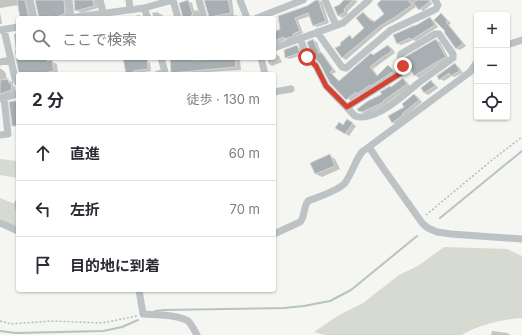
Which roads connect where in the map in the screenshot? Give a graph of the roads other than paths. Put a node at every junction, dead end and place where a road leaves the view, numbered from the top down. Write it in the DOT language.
graph roads {
  1 [pos="30,0"];
  2 [pos="69,0"];
  3 [pos="100,0"];
  4 [pos="129,0"];
  5 [pos="173,0"];
  6 [pos="199,0"];
  7 [pos="240,0"];
  8 [pos="303,0"];
  9 [pos="325,0"];
  10 [pos="369,0"];
  11 [pos="435,0"];
  12 [pos="144,8"];
  13 [pos="130,9"];
  14 [pos="103,12"];
  15 [pos="34,16"];
  16 [pos="70,16"];
  17 [pos="81,16"];
  18 [pos="147,16"];
  19 [pos="177,16"];
  20 [pos="203,16"];
  21 [pos="245,16"];
  22 [pos="262,16"];
  23 [pos="336,25"];
  24 [pos="16,27"];
  25 [pos="2,30"];
  26 [pos="317,32"];
  27 [pos="300,38"];
  28 [pos="522,40"];
  29 [pos="510,44"];
  30 [pos="276,47"];
  31 [pos="11,60"];
  32 [pos="162,60"];
  33 [pos="262,60"];
  34 [pos="0,62"];
  35 [pos="474,66"];
  36 [pos="165,72"];
  37 [pos="264,72"];
  38 [pos="16,80"];
  39 [pos="291,89"];
  40 [pos="276,92"];
  41 [pos="16,95"];
  42 [pos="2,99"];
  43 [pos="347,107"];
  44 [pos="0,135"];
  45 [pos="369,147"];
  46 [pos="0,223"];
  47 [pos="16,230"];
  48 [pos="276,233"];
  49 [pos="522,239"];
  50 [pos="139,292"];
  51 [pos="197,335"];
  1 -- 15 [label="street"];
  2 -- 16 [label="street"];
  3 -- 14 [label="street"];
  4 -- 13 [label="street"];
  5 -- 12 [label="street"];
  5 -- 19 [label="street"];
  6 -- 20 [label="street"];
  7 -- 21 [label="street"];
  8 -- 22 [label="street"];
  9 -- 23 [label="street"];
  10 -- 23 [label="street"];
  11 -- 26 [label="street"];
  12 -- 13 [label="street"];
  12 -- 18 [label="street"];
  13 -- 14 [label="street"];
  14 -- 17 [label="street"];
  23 -- 26 [label="street"];
  24 -- 25 [label="street"];
  25 -- 31 [label="street"];
  26 -- 27 [label="street"];
  27 -- 30 [label="street"];
  27 -- 43 [label="street"];
  28 -- 29 [label="street"];
  31 -- 34 [label="street"];
  31 -- 38 [label="street"];
  32 -- 36 [label="street"];
  33 -- 37 [label="street"];
  35 -- 45 [label="street"];
  39 -- 40 [label="street"];
  41 -- 42 [label="street"];
  42 -- 44 [label="street"];
  43 -- 43 [label="street"];
  45 -- 48 [label="street"];
  45 -- 49 [label="street"];
  46 -- 47 [label="street"];
  50 -- 51 [label="street"];
}
